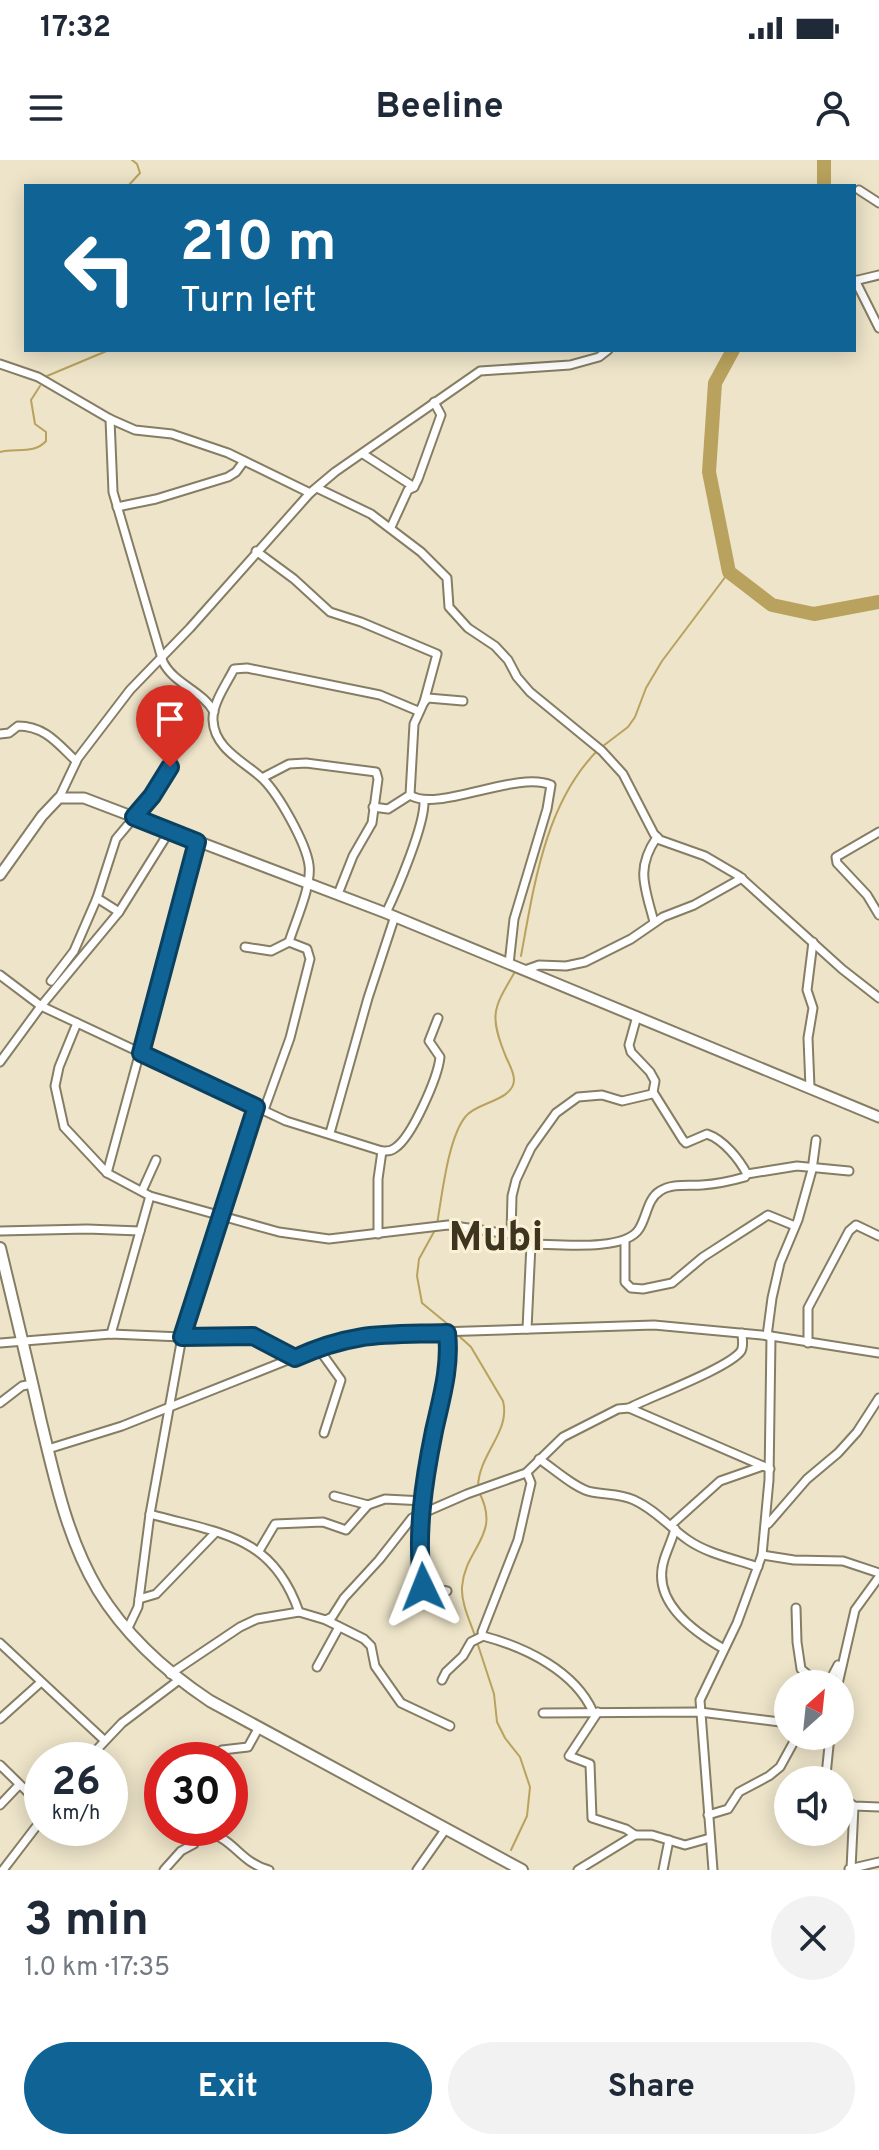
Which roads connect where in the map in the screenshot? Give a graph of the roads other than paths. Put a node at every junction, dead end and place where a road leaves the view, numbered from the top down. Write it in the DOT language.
graph roads {
  1 [pos="859,190"];
  2 [pos="879,203"];
  3 [pos="879,275"];
  4 [pos="856,280"];
  5 [pos="856,282"];
  6 [pos="879,328"];
  7 [pos="605,352"];
  8 [pos="0,364"];
  9 [pos="434,402"];
  10 [pos="110,419"];
  11 [pos="363,454"];
  12 [pos="244,461"];
  13 [pos="414,487"];
  14 [pos="313,490"];
  15 [pos="117,507"];
  16 [pos="391,527"];
  17 [pos="256,551"];
  18 [pos="163,655"];
  19 [pos="191,691"];
  20 [pos="463,701"];
  21 [pos="424,702"];
  22 [pos="418,711"];
  23 [pos="214,712"];
  24 [pos="0,734"];
  25 [pos="76,761"];
  26 [pos="262,778"];
  27 [pos="410,795"];
  28 [pos="59,798"];
  29 [pos="424,801"];
  30 [pos="373,807"];
  31 [pos="134,817"];
  32 [pos="169,832"];
  33 [pos="879,832"];
  34 [pos="657,837"];
  35 [pos="197,842"];
  36 [pos="0,875"];
  37 [pos="742,878"];
  38 [pos="308,883"];
  39 [pos="338,894"];
  40 [pos="97,898"];
  41 [pos="119,912"];
  42 [pos="390,914"];
  43 [pos="879,915"];
  44 [pos="654,922"];
  45 [pos="289,942"];
  46 [pos="813,942"];
  47 [pos="245,947"];
  48 [pos="509,964"];
  49 [pos="525,970"];
  50 [pos="0,975"];
  51 [pos="51,981"];
  52 [pos="879,998"];
  53 [pos="41,1006"];
  54 [pos="637,1016"];
  55 [pos="438,1018"];
  56 [pos="77,1023"];
  57 [pos="141,1053"];
  58 [pos="0,1062"];
  59 [pos="810,1087"];
  60 [pos="653,1092"];
  61 [pos="260,1108"];
  62 [pos="879,1117"];
  63 [pos="330,1133"];
  64 [pos="816,1140"];
  65 [pos="382,1151"];
  66 [pos="156,1160"];
  67 [pos="812,1166"];
  68 [pos="849,1171"];
  69 [pos="107,1173"];
  70 [pos="747,1174"];
  71 [pos="142,1191"];
  72 [pos="150,1196"];
  73 [pos="221,1215"];
  74 [pos="795,1226"];
  75 [pos="0,1231"];
  76 [pos="140,1231"];
  77 [pos="378,1234"];
  78 [pos="511,1234"];
  79 [pos="879,1236"];
  80 [pos="625,1240"];
  81 [pos="531,1244"];
  82 [pos="0,1248"];
  83 [pos="527,1329"];
  84 [pos="447,1333"];
  85 [pos="742,1333"];
  86 [pos="111,1334"];
  87 [pos="769,1336"];
  88 [pos="182,1337"];
  89 [pos="0,1343"];
  90 [pos="23,1343"];
  91 [pos="808,1343"];
  92 [pos="318,1348"];
  93 [pos="879,1353"];
  94 [pos="295,1358"];
  95 [pos="32,1384"];
  96 [pos="879,1398"];
  97 [pos="0,1403"];
  98 [pos="168,1407"];
  99 [pos="629,1408"];
  100 [pos="324,1433"];
  101 [pos="48,1449"];
  102 [pos="539,1459"];
  103 [pos="766,1468"];
  104 [pos="527,1473"];
  105 [pos="334,1496"];
  106 [pos="424,1501"];
  107 [pos="368,1505"];
  108 [pos="423,1511"];
  109 [pos="150,1514"];
  110 [pos="766,1525"];
  111 [pos="673,1527"];
  112 [pos="215,1533"];
  113 [pos="259,1551"];
  114 [pos="762,1555"];
  115 [pos="758,1567"];
  116 [pos="879,1575"];
  117 [pos="447,1591"];
  118 [pos="139,1599"];
  119 [pos="796,1608"];
  120 [pos="299,1612"];
  121 [pos="326,1620"];
  122 [pos="339,1627"];
  123 [pos="127,1630"];
  124 [pos="482,1637"];
  125 [pos="0,1643"];
  126 [pos="724,1649"];
  127 [pos="844,1653"];
  128 [pos="317,1667"];
  129 [pos="802,1670"];
  130 [pos="835,1670"];
  131 [pos="841,1670"];
  132 [pos="174,1677"];
  133 [pos="442,1680"];
  134 [pos="40,1683"];
  135 [pos="596,1712"];
  136 [pos="700,1712"];
  137 [pos="543,1713"];
  138 [pos="0,1719"];
  139 [pos="774,1721"];
  140 [pos="450,1726"];
  141 [pos="258,1729"];
  142 [pos="104,1740"];
  143 [pos="248,1747"];
  144 [pos="789,1750"];
  145 [pos="0,1765"];
  146 [pos="19,1785"];
  147 [pos="24,1790"];
  148 [pos="0,1805"];
  149 [pos="854,1806"];
  150 [pos="879,1807"];
  151 [pos="708,1815"];
  152 [pos="445,1830"];
  153 [pos="635,1835"];
  154 [pos="710,1838"];
  155 [pos="669,1840"];
  156 [pos="24,1843"];
  157 [pos="190,1846"];
  158 [pos="232,1846"];
  159 [pos="851,1846"];
  160 [pos="879,1862"];
  161 [pos="849,1869"];
  162 [pos="3,1870"];
  163 [pos="164,1870"];
  164 [pos="266,1870"];
  165 [pos="417,1870"];
  166 [pos="522,1870"];
  167 [pos="578,1870"];
  168 [pos="663,1870"];
  169 [pos="713,1870"];
  1 -- 2 [label="street"];
  3 -- 4 [label="street"];
  5 -- 6 [label="street"];
  7 -- 9 [label="street"];
  8 -- 10 [label="street"];
  9 -- 11 [label="street"];
  9 -- 13 [label="street"];
  10 -- 12 [label="street"];
  10 -- 15 [label="street"];
  11 -- 13 [label="street"];
  11 -- 14 [label="street"];
  12 -- 14 [label="street"];
  12 -- 15 [label="street"];
  13 -- 16 [label="street"];
  14 -- 16 [label="street"];
  14 -- 17 [label="street"];
  15 -- 18 [label="street"];
  16 -- 34 [label="street"];
  17 -- 18 [label="street"];
  17 -- 21 [label="street"];
  18 -- 19 [label="street"];
  18 -- 25 [label="street"];
  19 -- 23 [label="street"];
  19 -- 31 [label="street"];
  20 -- 21 [label="street"];
  21 -- 22 [label="street"];
  22 -- 23 [label="street"];
  22 -- 27 [label="street"];
  23 -- 26 [label="street"];
  24 -- 25 [label="street"];
  25 -- 28 [label="street"];
  26 -- 30 [label="street"];
  26 -- 38 [label="street"];
  27 -- 29 [label="street"];
  27 -- 30 [label="street"];
  28 -- 31 [label="street"];
  28 -- 36 [label="street"];
  29 -- 42 [label="street"];
  29 -- 48 [label="street"];
  30 -- 39 [label="street"];
  31 -- 32 [label="street"];
  31 -- 40 [label="street"];
  32 -- 35 [label="street"];
  32 -- 41 [label="street"];
  33 -- 43 [label="street"];
  34 -- 37 [label="street"];
  34 -- 44 [label="street"];
  35 -- 38 [label="street"];
  35 -- 57 [label="street"];
  37 -- 44 [label="street"];
  37 -- 46 [label="street"];
  38 -- 39 [label="street"];
  38 -- 45 [label="street"];
  39 -- 42 [label="street"];
  40 -- 41 [label="street"];
  40 -- 51 [label="street"];
  41 -- 53 [label="street"];
  42 -- 48 [label="street"];
  42 -- 63 [label="street"];
  44 -- 49 [label="street"];
  45 -- 47 [label="street"];
  45 -- 61 [label="street"];
  46 -- 52 [label="street"];
  46 -- 59 [label="street"];
  48 -- 49 [label="street"];
  49 -- 54 [label="street"];
  50 -- 53 [label="street"];
  53 -- 56 [label="street"];
  53 -- 58 [label="street"];
  54 -- 59 [label="street"];
  54 -- 60 [label="street"];
  55 -- 65 [label="street"];
  56 -- 57 [label="street"];
  56 -- 69 [label="street"];
  57 -- 61 [label="street"];
  57 -- 69 [label="street"];
  59 -- 62 [label="street"];
  60 -- 70 [label="street"];
  60 -- 78 [label="street"];
  61 -- 63 [label="street"];
  61 -- 73 [label="street"];
  63 -- 65 [label="street"];
  64 -- 67 [label="street"];
  65 -- 77 [label="street"];
  66 -- 71 [label="street"];
  67 -- 68 [label="street"];
  67 -- 70 [label="street"];
  67 -- 74 [label="street"];
  69 -- 71 [label="street"];
  70 -- 80 [label="street"];
  71 -- 72 [label="street"];
  72 -- 73 [label="street"];
  72 -- 76 [label="street"];
  73 -- 77 [label="street"];
  73 -- 88 [label="street"];
  74 -- 80 [label="street"];
  74 -- 87 [label="street"];
  75 -- 76 [label="street"];
  76 -- 86 [label="street"];
  77 -- 78 [label="street"];
  78 -- 81 [label="street"];
  79 -- 91 [label="street"];
  80 -- 81 [label="street"];
  81 -- 83 [label="street"];
  82 -- 90 [label="main road"];
  83 -- 84 [label="street"];
  83 -- 85 [label="street"];
  84 -- 92 [label="street"];
  84 -- 106 [label="street"];
  85 -- 87 [label="street"];
  85 -- 99 [label="street"];
  86 -- 88 [label="street"];
  86 -- 90 [label="street"];
  87 -- 91 [label="street"];
  87 -- 103 [label="street"];
  88 -- 94 [label="street"];
  88 -- 98 [label="street"];
  89 -- 90 [label="street"];
  90 -- 95 [label="main road"];
  91 -- 93 [label="street"];
  92 -- 94 [label="street"];
  92 -- 100 [label="street"];
  94 -- 98 [label="street"];
  95 -- 97 [label="street"];
  95 -- 101 [label="main road"];
  96 -- 110 [label="street"];
  98 -- 101 [label="street"];
  98 -- 109 [label="street"];
  99 -- 102 [label="street"];
  99 -- 103 [label="street"];
  101 -- 123 [label="main road"];
  102 -- 104 [label="street"];
  102 -- 111 [label="street"];
  103 -- 110 [label="street"];
  103 -- 111 [label="street"];
  104 -- 108 [label="street"];
  104 -- 124 [label="street"];
  105 -- 107 [label="street"];
  106 -- 107 [label="street"];
  106 -- 108 [label="street"];
  107 -- 113 [label="street"];
  108 -- 117 [label="street"];
  108 -- 121 [label="street"];
  109 -- 112 [label="street"];
  109 -- 118 [label="street"];
  110 -- 114 [label="street"];
  111 -- 115 [label="street"];
  111 -- 126 [label="street"];
  112 -- 113 [label="street"];
  112 -- 118 [label="street"];
  113 -- 120 [label="street"];
  114 -- 115 [label="street"];
  114 -- 116 [label="street"];
  115 -- 126 [label="street"];
  116 -- 127 [label="street"];
  118 -- 123 [label="street"];
  119 -- 129 [label="street"];
  120 -- 121 [label="street"];
  120 -- 132 [label="street"];
  121 -- 122 [label="street"];
  122 -- 128 [label="street"];
  122 -- 140 [label="street"];
  123 -- 132 [label="main road"];
  124 -- 133 [label="street"];
  124 -- 135 [label="street"];
  125 -- 134 [label="street"];
  126 -- 136 [label="street"];
  127 -- 130 [label="street"];
  127 -- 131 [label="street"];
  132 -- 141 [label="main road"];
  132 -- 142 [label="street"];
  134 -- 138 [label="street"];
  134 -- 142 [label="street"];
  135 -- 136 [label="street"];
  135 -- 137 [label="street"];
  135 -- 153 [label="street"];
  136 -- 139 [label="street"];
  136 -- 151 [label="street"];
  141 -- 143 [label="street"];
  141 -- 152 [label="main road"];
  144 -- 151 [label="street"];
  145 -- 146 [label="street"];
  146 -- 147 [label="street"];
  146 -- 148 [label="street"];
  149 -- 150 [label="street"];
  151 -- 154 [label="street"];
  152 -- 165 [label="street"];
  152 -- 166 [label="main road"];
  153 -- 155 [label="street"];
  153 -- 167 [label="street"];
  154 -- 155 [label="street"];
  154 -- 169 [label="street"];
  155 -- 168 [label="street"];
  156 -- 162 [label="street"];
  157 -- 163 [label="street"];
  158 -- 164 [label="street"];
  159 -- 161 [label="street"];
  160 -- 161 [label="street"];
}
